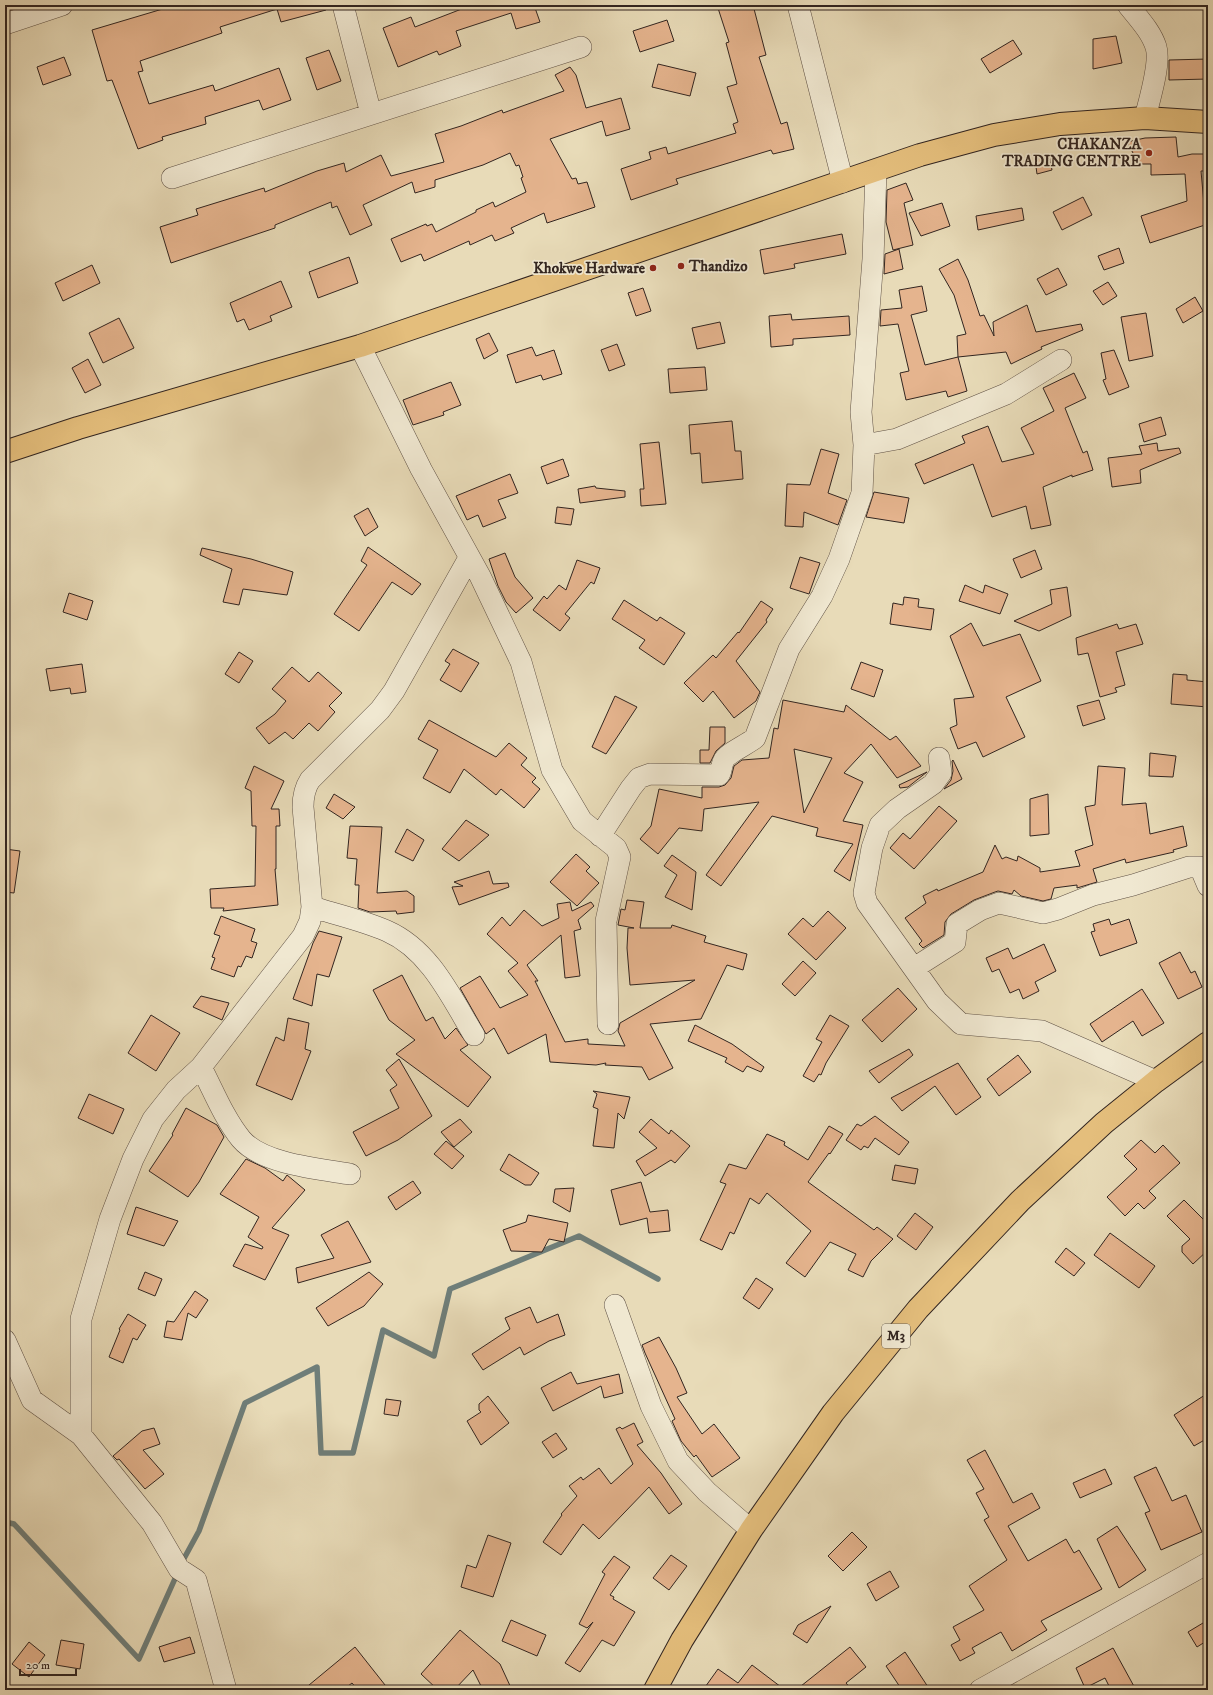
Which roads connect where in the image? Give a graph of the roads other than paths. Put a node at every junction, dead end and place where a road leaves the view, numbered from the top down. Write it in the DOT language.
graph roads {
  1 [pos="62,5"];
  2 [pos="343,5"];
  3 [pos="798,5"];
  4 [pos="1128,5"];
  5 [pos="5,24"];
  6 [pos="581,47"];
  7 [pos="371,114"];
  8 [pos="1145,118"];
  9 [pos="1208,122"];
  10 [pos="876,171"];
  11 [pos="172,178"];
  12 [pos="843,182"];
  13 [pos="360,346"];
  14 [pos="1061,360"];
  15 [pos="864,445"];
  16 [pos="5,452"];
  17 [pos="470,558"];
  18 [pos="939,758"];
  19 [pos="600,836"];
  20 [pos="1208,886"];
  21 [pos="312,907"];
  22 [pos="914,968"];
  23 [pos="608,1024"];
  24 [pos="474,1035"];
  25 [pos="1208,1043"];
  26 [pos="202,1066"];
  27 [pos="1156,1081"];
  28 [pos="350,1174"];
  29 [pos="615,1305"];
  30 [pos="5,1340"];
  31 [pos="81,1435"];
  32 [pos="751,1530"];
  33 [pos="1208,1563"];
  34 [pos="226,1690"];
  35 [pos="655,1690"];
  36 [pos="980,1690"];
  1 -- 5 [label="street"];
  2 -- 7 [label="street"];
  3 -- 12 [label="street"];
  4 -- 8 [label="street"];
  6 -- 7 [label="street"];
  7 -- 11 [label="street"];
  8 -- 9 [label="main road"];
  8 -- 10 [label="main road"];
  10 -- 12 [label="main road"];
  10 -- 15 [label="street"];
  12 -- 13 [label="main road"];
  13 -- 16 [label="main road"];
  13 -- 17 [label="street"];
  14 -- 15 [label="street"];
  15 -- 19 [label="street"];
  17 -- 19 [label="street"];
  17 -- 21 [label="street"];
  18 -- 22 [label="street"];
  19 -- 23 [label="street"];
  20 -- 22 [label="street"];
  21 -- 24 [label="street"];
  21 -- 26 [label="street"];
  22 -- 27 [label="street"];
  25 -- 27 [label="main road, M3"];
  26 -- 28 [label="street"];
  26 -- 31 [label="street"];
  27 -- 32 [label="main road, M3"];
  29 -- 32 [label="street"];
  30 -- 31 [label="street"];
  31 -- 34 [label="street"];
  32 -- 35 [label="main road, M3"];
  33 -- 36 [label="street"];
}
